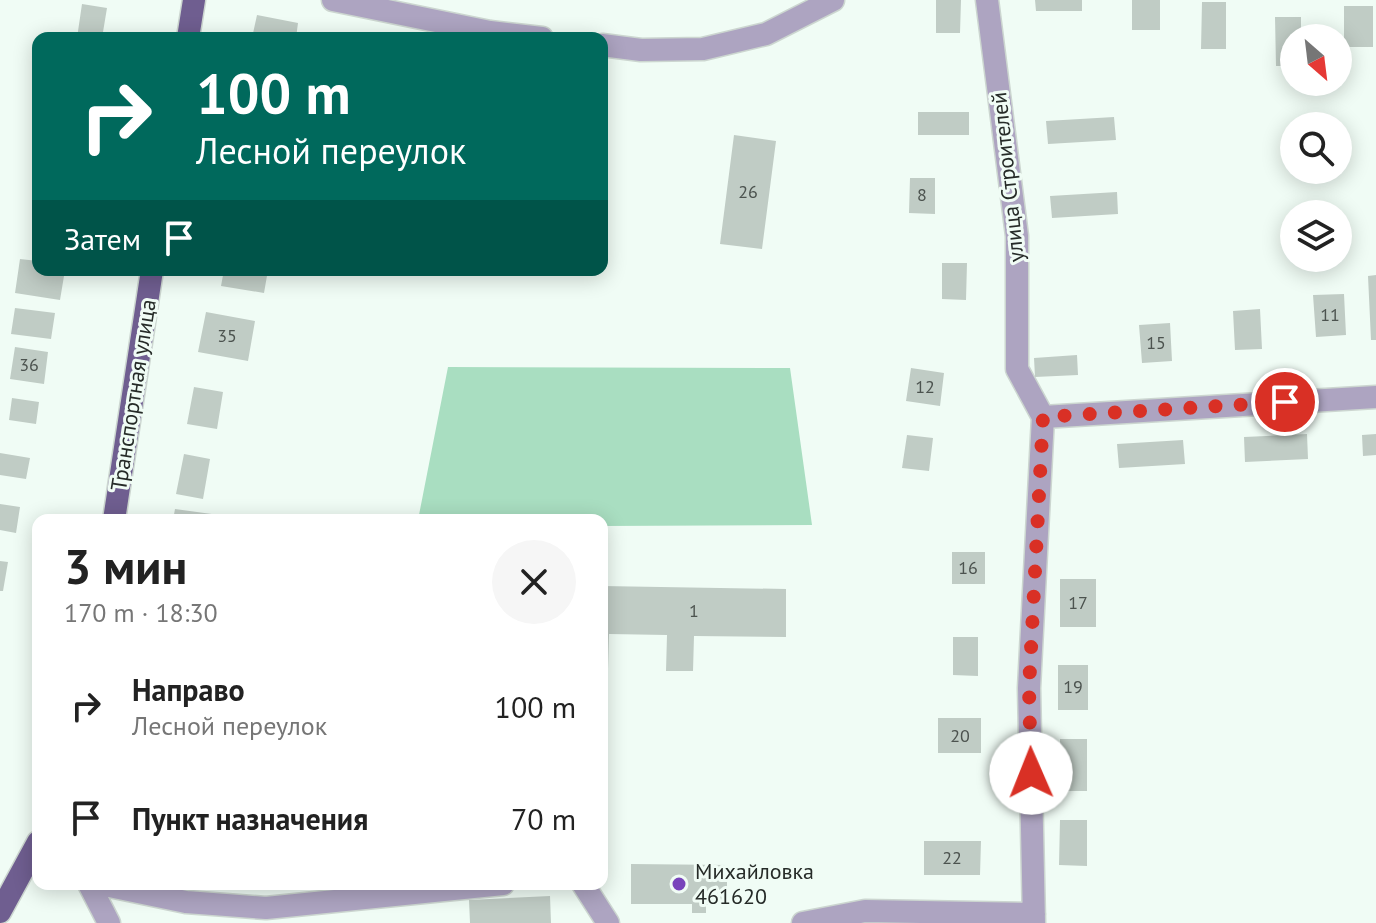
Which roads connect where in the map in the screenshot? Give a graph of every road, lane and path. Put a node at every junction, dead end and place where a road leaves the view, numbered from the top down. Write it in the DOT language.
graph roads {
  1 [pos="194,0"];
  2 [pos="333,0"];
  3 [pos="833,0"];
  4 [pos="987,0"];
  5 [pos="189,32"];
  6 [pos="490,32"];
  7 [pos="608,46"];
  8 [pos="151,276"];
  9 [pos="1376,397"];
  10 [pos="1043,417"];
  11 [pos="115,514"];
  12 [pos="32,853"];
  13 [pos="92,890"];
  14 [pos="129,890"];
  15 [pos="444,890"];
  16 [pos="587,890"];
  17 [pos="0,912"];
  18 [pos="1034,918"];
  19 [pos="109,923"];
  20 [pos="608,923"];
  21 [pos="803,923"];
  1 -- 5 [label="main road"];
  2 -- 6 [label="street"];
  3 -- 7 [label="street"];
  4 -- 10 [label="street, улица Строителей"];
  8 -- 11 [label="main road, Транспортная улица"];
  9 -- 10 [label="street"];
  10 -- 18 [label="street"];
  12 -- 17 [label="main road"];
  13 -- 19 [label="street"];
  14 -- 15 [label="street"];
  16 -- 20 [label="street"];
  18 -- 21 [label="street"];
}
